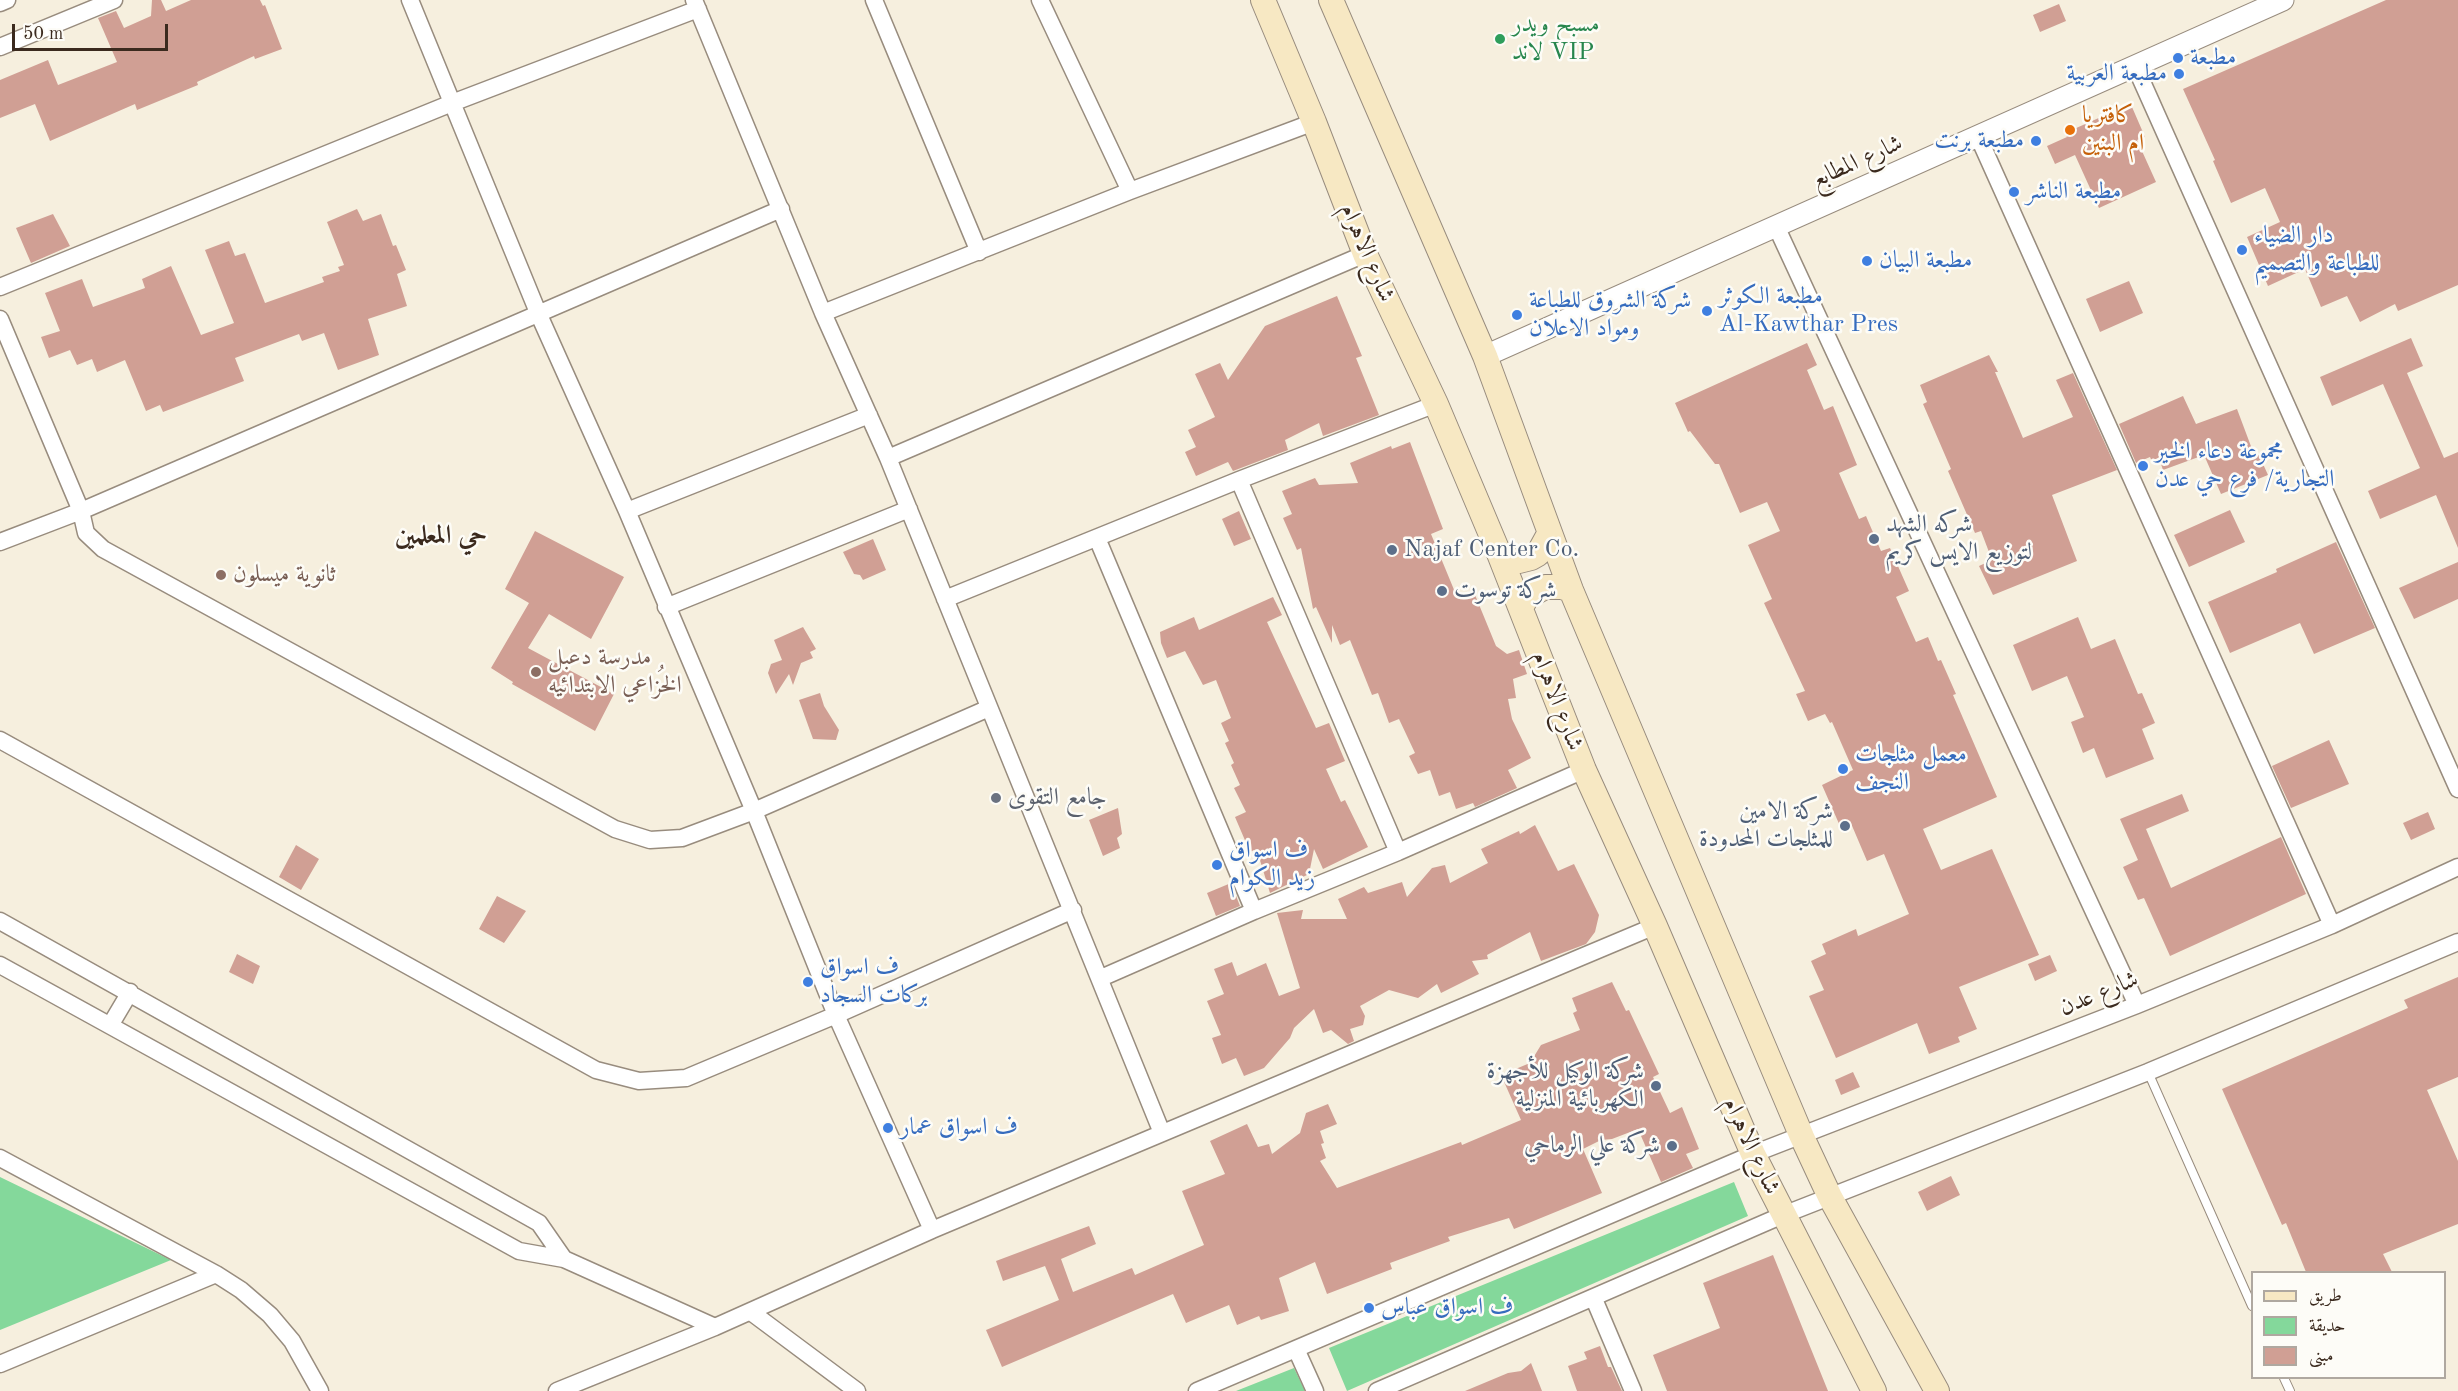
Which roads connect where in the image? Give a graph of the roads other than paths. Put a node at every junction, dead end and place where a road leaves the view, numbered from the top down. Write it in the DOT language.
graph roads {
  1 [pos="7,0"];
  2 [pos="410,0"];
  3 [pos="874,0"];
  4 [pos="1040,0"];
  5 [pos="1263,0"];
  6 [pos="1331,0"];
  7 [pos="2283,0"];
  8 [pos="108,2"];
  9 [pos="0,3"];
  10 [pos="696,5"];
  11 [pos="2247,7"];
  12 [pos="0,47"];
  13 [pos="2134,66"];
  14 [pos="452,103"];
  15 [pos="1314,122"];
  16 [pos="1978,136"];
  17 [pos="1130,191"];
  18 [pos="780,209"];
  19 [pos="1776,226"];
  20 [pos="979,252"];
  21 [pos="1365,254"];
  22 [pos="0,287"];
  23 [pos="823,313"];
  24 [pos="539,315"];
  25 [pos="0,319"];
  26 [pos="1485,356"];
  27 [pos="1436,404"];
  28 [pos="869,415"];
  29 [pos="888,458"];
  30 [pos="1239,480"];
  31 [pos="909,509"];
  32 [pos="81,511"];
  33 [pos="627,511"];
  34 [pos="1549,534"];
  35 [pos="1097,538"];
  36 [pos="0,542"];
  37 [pos="1500,556"];
  38 [pos="1571,590"];
  39 [pos="945,599"];
  40 [pos="666,607"];
  41 [pos="1521,607"];
  42 [pos="989,708"];
  43 [pos="0,740"];
  44 [pos="1584,770"];
  45 [pos="2458,789"];
  46 [pos="754,811"];
  47 [pos="1398,852"];
  48 [pos="2458,867"];
  49 [pos="1073,910"];
  50 [pos="1254,911"];
  51 [pos="0,921"];
  52 [pos="2332,925"];
  53 [pos="1655,926"];
  54 [pos="2458,942"];
  55 [pos="0,965"];
  56 [pos="1101,978"];
  57 [pos="130,992"];
  58 [pos="2137,1005"];
  59 [pos="836,1015"];
  60 [pos="111,1024"];
  61 [pos="2148,1072"];
  62 [pos="1162,1133"];
  63 [pos="1802,1137"];
  64 [pos="1753,1154"];
  65 [pos="0,1158"];
  66 [pos="1830,1197"];
  67 [pos="1783,1215"];
  68 [pos="932,1230"];
  69 [pos="564,1259"];
  70 [pos="216,1274"];
  71 [pos="1593,1299"];
  72 [pos="2251,1302"];
  73 [pos="751,1312"];
  74 [pos="715,1327"];
  75 [pos="1296,1349"];
  76 [pos="0,1364"];
  77 [pos="320,1391"];
  78 [pos="556,1391"];
  79 [pos="857,1391"];
  80 [pos="1197,1391"];
  81 [pos="1315,1391"];
  82 [pos="1377,1391"];
  83 [pos="1633,1391"];
  84 [pos="1875,1391"];
  85 [pos="1936,1391"];
  1 -- 9 [label="street"];
  2 -- 14 [label="street"];
  3 -- 20 [label="street"];
  4 -- 17 [label="street"];
  5 -- 15 [label="main road, شارع الاهرام"];
  6 -- 26 [label="main road, شارع الاهرام"];
  7 -- 11 [label="street, شارع المطابع"];
  8 -- 12 [label="street"];
  10 -- 14 [label="street"];
  10 -- 18 [label="street"];
  11 -- 13 [label="street, شارع المطابع"];
  13 -- 16 [label="street, شارع المطابع"];
  13 -- 45 [label="street"];
  14 -- 22 [label="street"];
  14 -- 24 [label="street"];
  15 -- 17 [label="street"];
  15 -- 21 [label="main road, شارع الاهرام"];
  16 -- 19 [label="street, شارع المطابع"];
  16 -- 52 [label="street"];
  17 -- 20 [label="street"];
  18 -- 23 [label="street"];
  18 -- 24 [label="street"];
  19 -- 26 [label="street, شارع المطابع"];
  19 -- 58 [label="street"];
  20 -- 23 [label="street"];
  21 -- 27 [label="main road, شارع الاهرام"];
  21 -- 29 [label="street"];
  23 -- 28 [label="street"];
  24 -- 32 [label="street"];
  24 -- 33 [label="street"];
  25 -- 32 [label="street"];
  26 -- 34 [label="main road, شارع الاهرام"];
  27 -- 30 [label="street"];
  27 -- 37 [label="main road, شارع الاهرام"];
  28 -- 29 [label="street"];
  28 -- 33 [label="street"];
  29 -- 31 [label="street"];
  30 -- 35 [label="street"];
  30 -- 47 [label="street"];
  31 -- 39 [label="street"];
  31 -- 40 [label="street"];
  32 -- 36 [label="street"];
  32 -- 46 [label="street"];
  33 -- 40 [label="street"];
  34 -- 37 [label="main road"];
  34 -- 38 [label="main road, شارع الاهرام"];
  35 -- 39 [label="street"];
  35 -- 50 [label="street"];
  37 -- 41 [label="main road, شارع الاهرام"];
  38 -- 41 [label="main road"];
  38 -- 63 [label="main road, شارع الاهرام"];
  39 -- 42 [label="street"];
  40 -- 46 [label="street"];
  41 -- 44 [label="main road, شارع الاهرام"];
  42 -- 46 [label="street"];
  42 -- 49 [label="street"];
  43 -- 59 [label="street"];
  44 -- 47 [label="street"];
  44 -- 53 [label="main road, شارع الاهرام"];
  46 -- 59 [label="street"];
  47 -- 50 [label="street"];
  48 -- 52 [label="street, شارع عدن"];
  49 -- 56 [label="street"];
  49 -- 59 [label="street"];
  50 -- 56 [label="street"];
  51 -- 57 [label="street"];
  52 -- 58 [label="street, شارع عدن"];
  53 -- 62 [label="street"];
  53 -- 64 [label="main road, شارع الاهرام"];
  54 -- 61 [label="street"];
  55 -- 60 [label="street"];
  56 -- 62 [label="street"];
  57 -- 60 [label="street"];
  57 -- 69 [label="street"];
  58 -- 63 [label="street, شارع عدن"];
  59 -- 68 [label="street"];
  60 -- 69 [label="street"];
  61 -- 66 [label="street"];
  61 -- 72 [label="lane"];
  62 -- 68 [label="street"];
  63 -- 64 [label="street, شارع عدن"];
  63 -- 66 [label="main road, شارع الاهرام"];
  64 -- 67 [label="main road, شارع الاهرام"];
  64 -- 75 [label="street, شارع عدن"];
  65 -- 70 [label="street"];
  66 -- 67 [label="street"];
  66 -- 85 [label="main road, شارع الاهرام"];
  67 -- 71 [label="street"];
  67 -- 84 [label="main road, شارع الاهرام"];
  68 -- 73 [label="street"];
  69 -- 74 [label="street"];
  70 -- 76 [label="street"];
  70 -- 77 [label="street"];
  71 -- 82 [label="street"];
  71 -- 83 [label="street"];
  73 -- 74 [label="street"];
  73 -- 79 [label="street"];
  74 -- 78 [label="street"];
  75 -- 80 [label="street, شارع عدن"];
  75 -- 81 [label="street"];
}
